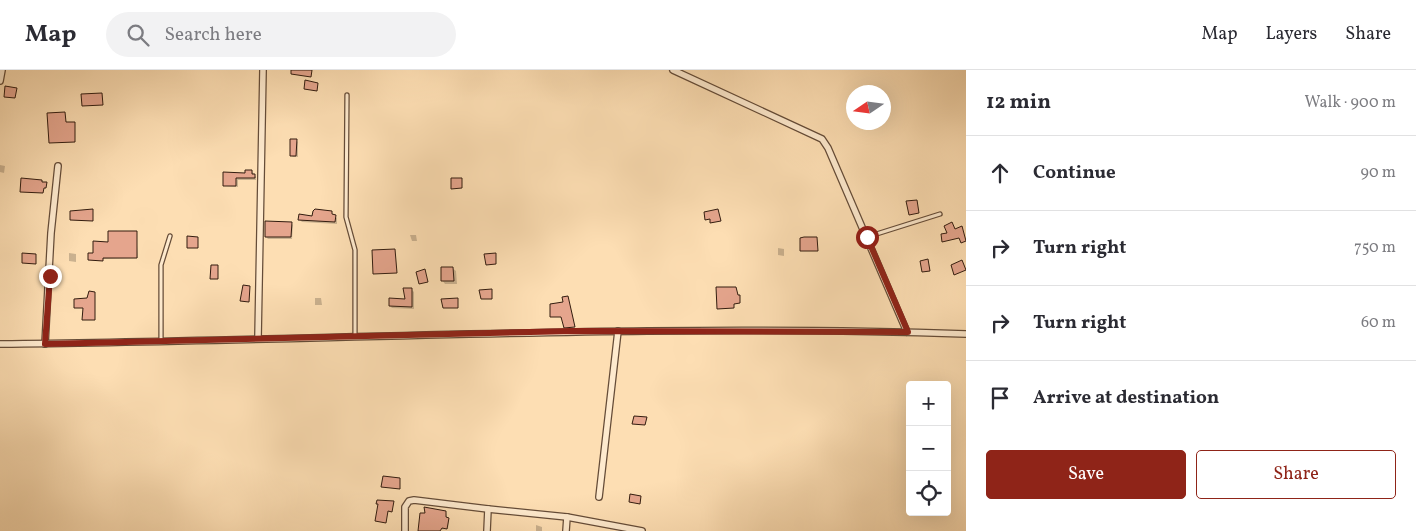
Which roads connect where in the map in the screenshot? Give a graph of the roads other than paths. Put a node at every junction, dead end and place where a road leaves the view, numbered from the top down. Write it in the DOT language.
graph roads {
  1 [pos="2,70"];
  2 [pos="263,70"];
  3 [pos="673,70"];
  4 [pos="0,81"];
  5 [pos="346,95"];
  6 [pos="58,166"];
  7 [pos="940,214"];
  8 [pos="170,236"];
  9 [pos="867,237"];
  10 [pos="618,331"];
  11 [pos="908,332"];
  12 [pos="966,334"];
  13 [pos="355,336"];
  14 [pos="258,338"];
  15 [pos="161,340"];
  16 [pos="0,344"];
  17 [pos="45,344"];
  18 [pos="599,497"];
  19 [pos="488,509"];
  20 [pos="567,516"];
  21 [pos="405,531"];
  22 [pos="487,531"];
  23 [pos="566,531"];
  24 [pos="642,531"];
  1 -- 4 [label="street"];
  2 -- 14 [label="street"];
  3 -- 9 [label="street"];
  5 -- 13 [label="lane"];
  6 -- 17 [label="street"];
  7 -- 9 [label="lane"];
  8 -- 15 [label="lane"];
  9 -- 11 [label="street"];
  10 -- 11 [label="street"];
  10 -- 13 [label="street"];
  10 -- 18 [label="street"];
  11 -- 12 [label="street"];
  13 -- 14 [label="street"];
  14 -- 15 [label="street"];
  15 -- 17 [label="street"];
  16 -- 17 [label="street"];
  19 -- 20 [label="street"];
  19 -- 21 [label="street"];
  19 -- 22 [label="street"];
  20 -- 23 [label="street"];
  20 -- 24 [label="street"];
}
